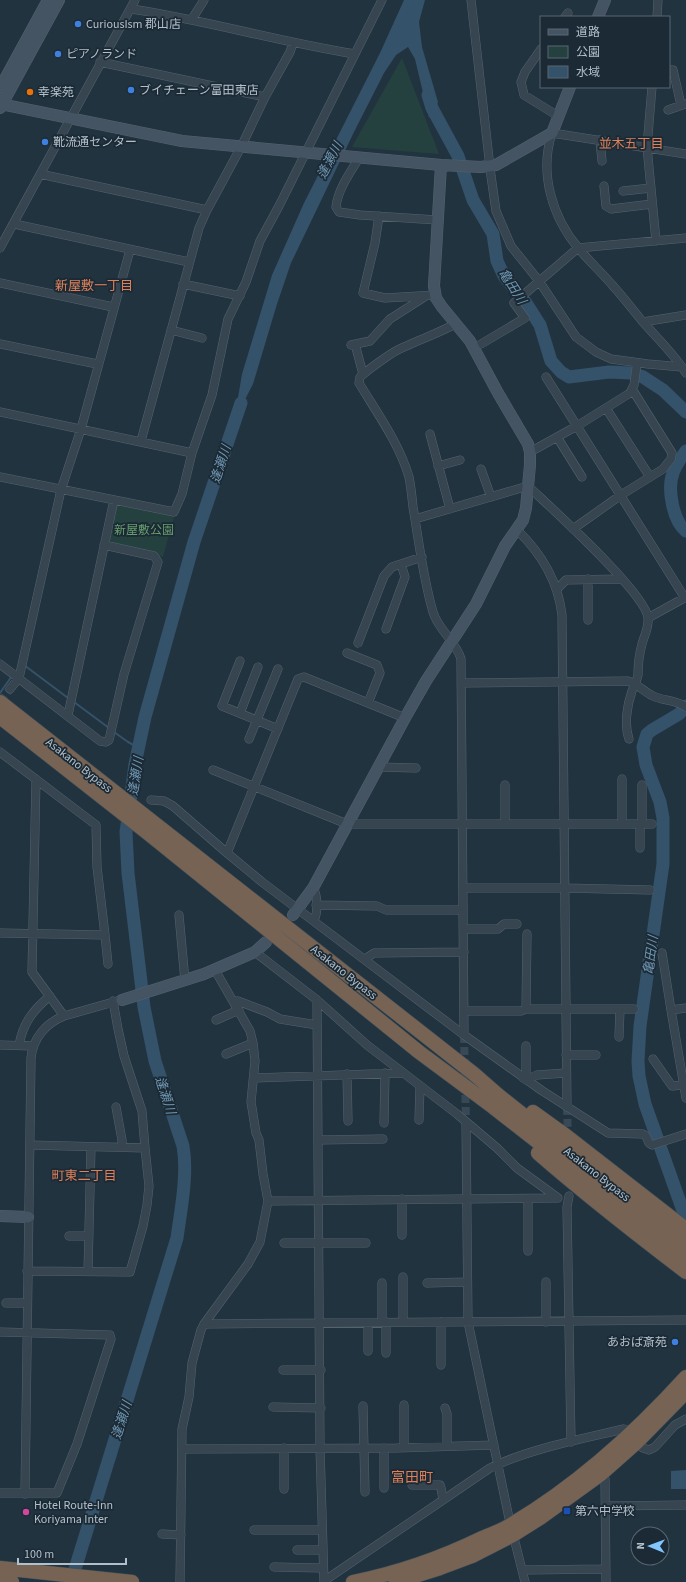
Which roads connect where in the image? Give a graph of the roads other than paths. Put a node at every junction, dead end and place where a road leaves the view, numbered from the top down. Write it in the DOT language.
graph roads {
  1 [pos="48,0"];
  2 [pos="59,0"];
  3 [pos="135,0"];
  4 [pos="204,0"];
  5 [pos="382,0"];
  6 [pos="471,0"];
  7 [pos="605,0"];
  8 [pos="658,0"];
  9 [pos="131,8"];
  10 [pos="598,16"];
  11 [pos="657,16"];
  12 [pos="192,19"];
  13 [pos="293,43"];
  14 [pos="540,51"];
  15 [pos="354,54"];
  16 [pos="100,62"];
  17 [pos="670,70"];
  18 [pos="0,88"];
  19 [pos="570,88"];
  20 [pos="652,88"];
  21 [pos="265,97"];
  22 [pos="683,104"];
  23 [pos="1,106"];
  24 [pos="668,110"];
  25 [pos="558,116"];
  26 [pos="70,118"];
  27 [pos="552,133"];
  28 [pos="600,140"];
  29 [pos="241,147"];
  30 [pos="647,147"];
  31 [pos="306,153"];
  32 [pos="686,154"];
  33 [pos="359,158"];
  34 [pos="602,161"];
  35 [pos="446,166"];
  36 [pos="485,167"];
  37 [pos="40,174"];
  38 [pos="604,186"];
  39 [pos="651,188"];
  40 [pos="623,191"];
  41 [pos="652,204"];
  42 [pos="207,210"];
  43 [pos="380,216"];
  44 [pos="437,220"];
  45 [pos="14,223"];
  46 [pos="686,238"];
  47 [pos="656,240"];
  48 [pos="0,248"];
  49 [pos="578,248"];
  50 [pos="130,250"];
  51 [pos="189,262"];
  52 [pos="539,281"];
  53 [pos="0,283"];
  54 [pos="183,284"];
  55 [pos="431,295"];
  56 [pos="240,296"];
  57 [pos="113,307"];
  58 [pos="686,315"];
  59 [pos="643,322"];
  60 [pos="455,324"];
  61 [pos="171,330"];
  62 [pos="202,338"];
  63 [pos="0,344"];
  64 [pos="481,344"];
  65 [pos="637,363"];
  66 [pos="97,364"];
  67 [pos="684,370"];
  68 [pos="363,374"];
  69 [pos="546,377"];
  70 [pos="633,387"];
  71 [pos="606,408"];
  72 [pos="0,412"];
  73 [pos="577,426"];
  74 [pos="81,429"];
  75 [pos="430,434"];
  76 [pos="557,437"];
  77 [pos="141,442"];
  78 [pos="530,452"];
  79 [pos="192,453"];
  80 [pos="460,460"];
  81 [pos="438,466"];
  82 [pos="480,469"];
  83 [pos="0,477"];
  84 [pos="582,477"];
  85 [pos="650,477"];
  86 [pos="528,486"];
  87 [pos="61,490"];
  88 [pos="621,495"];
  89 [pos="491,497"];
  90 [pos="114,500"];
  91 [pos="450,509"];
  92 [pos="415,519"];
  93 [pos="573,529"];
  94 [pos="517,530"];
  95 [pos="104,545"];
  96 [pos="422,557"];
  97 [pos="401,564"];
  98 [pos="588,579"];
  99 [pos="621,579"];
  100 [pos="557,589"];
  101 [pos="686,597"];
  102 [pos="648,618"];
  103 [pos="588,620"];
  104 [pos="386,629"];
  105 [pos="451,642"];
  106 [pos="358,643"];
  107 [pos="347,653"];
  108 [pos="240,660"];
  109 [pos="0,664"];
  110 [pos="258,667"];
  111 [pos="278,669"];
  112 [pos="20,678"];
  113 [pos="563,682"];
  114 [pos="461,683"];
  115 [pos="635,684"];
  116 [pos="10,689"];
  117 [pos="0,702"];
  118 [pos="368,703"];
  119 [pos="686,707"];
  120 [pos="240,713"];
  121 [pos="68,716"];
  122 [pos="0,717"];
  123 [pos="405,718"];
  124 [pos="256,720"];
  125 [pos="278,729"];
  126 [pos="249,739"];
  127 [pos="628,740"];
  128 [pos="0,752"];
  129 [pos="378,767"];
  130 [pos="416,768"];
  131 [pos="213,770"];
  132 [pos="36,779"];
  133 [pos="622,779"];
  134 [pos="505,785"];
  135 [pos="642,785"];
  136 [pos="254,787"];
  137 [pos="151,800"];
  138 [pos="347,824"];
  139 [pos="462,824"];
  140 [pos="505,824"];
  141 [pos="564,824"];
  142 [pos="622,824"];
  143 [pos="641,824"];
  144 [pos="652,824"];
  145 [pos="640,848"];
  146 [pos="227,853"];
  147 [pos="313,888"];
  148 [pos="463,888"];
  149 [pos="565,888"];
  150 [pos="650,890"];
  151 [pos="316,905"];
  152 [pos="463,910"];
  153 [pos="296,912"];
  154 [pos="179,915"];
  155 [pos="314,920"];
  156 [pos="516,924"];
  157 [pos="464,929"];
  158 [pos="0,933"];
  159 [pos="33,933"];
  160 [pos="527,934"];
  161 [pos="105,935"];
  162 [pos="266,942"];
  163 [pos="255,952"];
  164 [pos="464,952"];
  165 [pos="662,953"];
  166 [pos="365,959"];
  167 [pos="108,964"];
  168 [pos="216,970"];
  169 [pos="185,981"];
  170 [pos="50,996"];
  171 [pos="317,1000"];
  172 [pos="118,1001"];
  173 [pos="233,1001"];
  174 [pos="686,1008"];
  175 [pos="526,1009"];
  176 [pos="566,1009"];
  177 [pos="620,1009"];
  178 [pos="634,1009"];
  179 [pos="239,1010"];
  180 [pos="671,1010"];
  181 [pos="464,1012"];
  182 [pos="64,1016"];
  183 [pos="216,1020"];
  184 [pos="318,1025"];
  185 [pos="464,1035"];
  186 [pos="619,1038"];
  187 [pos="253,1043"];
  188 [pos="0,1045"];
  189 [pos="19,1045"];
  190 [pos="33,1046"];
  191 [pos="526,1046"];
  192 [pos="419,1052"];
  193 [pos="226,1054"];
  194 [pos="566,1055"];
  195 [pos="596,1055"];
  196 [pos="653,1059"];
  197 [pos="385,1073"];
  198 [pos="402,1073"];
  199 [pos="566,1073"];
  200 [pos="347,1074"];
  201 [pos="474,1074"];
  202 [pos="318,1075"];
  203 [pos="254,1078"];
  204 [pos="525,1079"];
  205 [pos="683,1085"];
  206 [pos="420,1086"];
  207 [pos="686,1098"];
  208 [pos="116,1107"];
  209 [pos="567,1107"];
  210 [pos="348,1120"];
  211 [pos="419,1120"];
  212 [pos="466,1122"];
  213 [pos="384,1123"];
  214 [pos="686,1134"];
  215 [pos="382,1139"];
  216 [pos="318,1140"];
  217 [pos="30,1145"];
  218 [pos="91,1147"];
  219 [pos="122,1147"];
  220 [pos="145,1148"];
  221 [pos="569,1196"];
  222 [pos="528,1198"];
  223 [pos="558,1198"];
  224 [pos="466,1199"];
  225 [pos="319,1200"];
  226 [pos="402,1200"];
  227 [pos="268,1201"];
  228 [pos="568,1207"];
  229 [pos="635,1210"];
  230 [pos="0,1216"];
  231 [pos="28,1217"];
  232 [pos="686,1229"];
  233 [pos="402,1235"];
  234 [pos="69,1236"];
  235 [pos="89,1236"];
  236 [pos="284,1243"];
  237 [pos="366,1243"];
  238 [pos="319,1244"];
  239 [pos="686,1244"];
  240 [pos="528,1251"];
  241 [pos="686,1258"];
  242 [pos="27,1271"];
  243 [pos="88,1271"];
  244 [pos="686,1272"];
  245 [pos="403,1277"];
  246 [pos="467,1282"];
  247 [pos="546,1282"];
  248 [pos="382,1283"];
  249 [pos="427,1283"];
  250 [pos="6,1303"];
  251 [pos="27,1303"];
  252 [pos="686,1320"];
  253 [pos="569,1321"];
  254 [pos="368,1322"];
  255 [pos="384,1322"];
  256 [pos="403,1322"];
  257 [pos="441,1322"];
  258 [pos="468,1322"];
  259 [pos="546,1322"];
  260 [pos="320,1323"];
  261 [pos="204,1324"];
  262 [pos="0,1332"];
  263 [pos="27,1333"];
  264 [pos="368,1351"];
  265 [pos="386,1353"];
  266 [pos="441,1365"];
  267 [pos="283,1370"];
  268 [pos="321,1370"];
  269 [pos="686,1377"];
  270 [pos="686,1392"];
  271 [pos="404,1405"];
  272 [pos="364,1406"];
  273 [pos="273,1407"];
  274 [pos="321,1408"];
  275 [pos="445,1408"];
  276 [pos="686,1418"];
  277 [pos="634,1437"];
  278 [pos="571,1442"];
  279 [pos="494,1445"];
  280 [pos="447,1446"];
  281 [pos="404,1447"];
  282 [pos="284,1448"];
  283 [pos="320,1448"];
  284 [pos="365,1448"];
  285 [pos="384,1448"];
  286 [pos="182,1449"];
  287 [pos="499,1464"];
  288 [pos="602,1474"];
  289 [pos="412,1484"];
  290 [pos="384,1488"];
  291 [pos="284,1489"];
  292 [pos="365,1492"];
  293 [pos="0,1493"];
  294 [pos="25,1494"];
  295 [pos="443,1500"];
  296 [pos="686,1505"];
  297 [pos="605,1506"];
  298 [pos="254,1530"];
  299 [pos="322,1530"];
  300 [pos="512,1530"];
  301 [pos="162,1534"];
  302 [pos="181,1535"];
  303 [pos="297,1550"];
  304 [pos="323,1550"];
  305 [pos="274,1567"];
  306 [pos="0,1568"];
  307 [pos="323,1568"];
  308 [pos="606,1569"];
  309 [pos="523,1570"];
  310 [pos="0,1581"];
  311 [pos="12,1582"];
  312 [pos="132,1582"];
  313 [pos="180,1582"];
  314 [pos="324,1582"];
  315 [pos="353,1582"];
  316 [pos="396,1582"];
  317 [pos="525,1582"];
  318 [pos="606,1582"];
  1 -- 18 [label="street"];
  2 -- 23 [label="street"];
  3 -- 9 [label="street"];
  4 -- 12 [label="street"];
  5 -- 15 [label="street"];
  6 -- 36 [label="street"];
  7 -- 10 [label="street"];
  8 -- 11 [label="street"];
  9 -- 12 [label="street"];
  9 -- 16 [label="street"];
  12 -- 13 [label="street"];
  13 -- 15 [label="street"];
  13 -- 21 [label="street"];
  14 -- 25 [label="street"];
  15 -- 31 [label="street"];
  16 -- 21 [label="street"];
  16 -- 26 [label="street"];
  17 -- 22 [label="street"];
  19 -- 25 [label="street"];
  20 -- 30 [label="street"];
  21 -- 29 [label="street"];
  22 -- 24 [label="street"];
  23 -- 26 [label="street"];
  25 -- 27 [label="street"];
  26 -- 29 [label="street"];
  26 -- 37 [label="street"];
  27 -- 28 [label="street"];
  27 -- 36 [label="street"];
  27 -- 49 [label="street"];
  28 -- 30 [label="street"];
  28 -- 34 [label="street"];
  29 -- 31 [label="street"];
  29 -- 42 [label="street"];
  30 -- 32 [label="street"];
  30 -- 39 [label="street"];
  31 -- 33 [label="street"];
  31 -- 56 [label="street"];
  33 -- 35 [label="street"];
  33 -- 43 [label="street"];
  35 -- 36 [label="street"];
  35 -- 44 [label="street"];
  36 -- 52 [label="street"];
  37 -- 42 [label="street"];
  37 -- 45 [label="street"];
  38 -- 41 [label="street"];
  39 -- 40 [label="street"];
  39 -- 41 [label="street"];
  41 -- 47 [label="street"];
  42 -- 51 [label="street"];
  43 -- 44 [label="street"];
  43 -- 55 [label="street"];
  44 -- 55 [label="street"];
  45 -- 48 [label="street"];
  45 -- 50 [label="street"];
  46 -- 47 [label="street"];
  47 -- 49 [label="street"];
  49 -- 52 [label="street"];
  49 -- 59 [label="street"];
  50 -- 51 [label="street"];
  50 -- 57 [label="street"];
  51 -- 54 [label="street"];
  52 -- 64 [label="street"];
  52 -- 65 [label="street"];
  53 -- 57 [label="street"];
  54 -- 56 [label="street"];
  54 -- 61 [label="street"];
  55 -- 60 [label="street"];
  55 -- 68 [label="street"];
  56 -- 79 [label="street"];
  57 -- 66 [label="street"];
  58 -- 59 [label="street"];
  59 -- 67 [label="street"];
  60 -- 68 [label="street"];
  60 -- 78 [label="street"];
  61 -- 62 [label="street"];
  61 -- 77 [label="street"];
  63 -- 66 [label="street"];
  65 -- 67 [label="street"];
  65 -- 70 [label="street"];
  66 -- 74 [label="street"];
  68 -- 92 [label="street"];
  69 -- 73 [label="street"];
  70 -- 71 [label="street"];
  70 -- 85 [label="street"];
  71 -- 73 [label="street"];
  71 -- 85 [label="street"];
  72 -- 74 [label="street"];
  73 -- 76 [label="street"];
  73 -- 88 [label="street"];
  74 -- 77 [label="street"];
  74 -- 87 [label="street"];
  75 -- 81 [label="street"];
  76 -- 78 [label="street"];
  76 -- 84 [label="street"];
  77 -- 79 [label="street"];
  78 -- 86 [label="street"];
  79 -- 90 [label="street"];
  80 -- 81 [label="street"];
  81 -- 91 [label="street"];
  82 -- 89 [label="street"];
  83 -- 87 [label="street"];
  85 -- 88 [label="street"];
  86 -- 89 [label="street"];
  86 -- 93 [label="street"];
  86 -- 94 [label="street"];
  87 -- 90 [label="street"];
  87 -- 112 [label="street"];
  88 -- 93 [label="street"];
  88 -- 101 [label="street"];
  89 -- 91 [label="street"];
  90 -- 95 [label="street"];
  91 -- 92 [label="street"];
  92 -- 96 [label="street"];
  93 -- 99 [label="street"];
  94 -- 100 [label="street"];
  94 -- 105 [label="street"];
  95 -- 121 [label="street"];
  95 -- 121 [label="street"];
  96 -- 97 [label="street"];
  96 -- 105 [label="street"];
  97 -- 104 [label="street"];
  97 -- 106 [label="street"];
  98 -- 99 [label="street"];
  98 -- 100 [label="street"];
  98 -- 103 [label="street"];
  99 -- 102 [label="street"];
  100 -- 113 [label="street"];
  101 -- 102 [label="street"];
  102 -- 115 [label="street"];
  105 -- 114 [label="street"];
  105 -- 123 [label="street"];
  107 -- 118 [label="street"];
  108 -- 120 [label="street"];
  109 -- 112 [label="street"];
  110 -- 120 [label="street"];
  111 -- 124 [label="street"];
  112 -- 116 [label="street"];
  112 -- 121 [label="street"];
  113 -- 114 [label="street"];
  113 -- 115 [label="street"];
  113 -- 141 [label="street"];
  114 -- 139 [label="street"];
  115 -- 119 [label="street"];
  115 -- 127 [label="street"];
  117 -- 201 [label="highway, Asakano Bypass"];
  118 -- 123 [label="street"];
  118 -- 125 [label="street"];
  120 -- 124 [label="street"];
  122 -- 192 [label="highway, Asakano Bypass"];
  123 -- 129 [label="street"];
  124 -- 125 [label="street"];
  124 -- 126 [label="street"];
  125 -- 136 [label="street"];
  128 -- 132 [label="street"];
  129 -- 130 [label="street"];
  129 -- 138 [label="street"];
  131 -- 136 [label="street"];
  132 -- 159 [label="street"];
  132 -- 161 [label="street"];
  133 -- 142 [label="street"];
  134 -- 140 [label="street"];
  135 -- 143 [label="street"];
  136 -- 138 [label="street"];
  136 -- 146 [label="street"];
  137 -- 146 [label="street"];
  138 -- 139 [label="street"];
  138 -- 147 [label="street"];
  139 -- 140 [label="street"];
  139 -- 148 [label="street"];
  140 -- 141 [label="street"];
  141 -- 142 [label="street"];
  141 -- 149 [label="street"];
  142 -- 143 [label="street"];
  143 -- 144 [label="street"];
  143 -- 145 [label="street"];
  146 -- 153 [label="street"];
  147 -- 151 [label="street"];
  147 -- 153 [label="street"];
  148 -- 149 [label="street"];
  148 -- 152 [label="street"];
  149 -- 150 [label="street"];
  149 -- 176 [label="street"];
  151 -- 152 [label="street"];
  151 -- 155 [label="street"];
  152 -- 157 [label="street"];
  153 -- 155 [label="street"];
  154 -- 169 [label="street"];
  155 -- 166 [label="street"];
  156 -- 157 [label="street"];
  157 -- 164 [label="street"];
  158 -- 159 [label="street"];
  159 -- 161 [label="street"];
  159 -- 170 [label="street"];
  160 -- 175 [label="street"];
  161 -- 167 [label="street"];
  162 -- 163 [label="street"];
  163 -- 168 [label="street"];
  163 -- 171 [label="street"];
  164 -- 166 [label="street"];
  164 -- 181 [label="street"];
  165 -- 180 [label="street"];
  166 -- 185 [label="street"];
  168 -- 169 [label="street"];
  168 -- 173 [label="street"];
  169 -- 172 [label="street"];
  170 -- 182 [label="street"];
  170 -- 189 [label="street"];
  171 -- 184 [label="street"];
  171 -- 198 [label="street"];
  172 -- 182 [label="street"];
  172 -- 220 [label="street"];
  173 -- 179 [label="street"];
  173 -- 184 [label="street"];
  174 -- 180 [label="street"];
  175 -- 176 [label="street"];
  175 -- 181 [label="street"];
  176 -- 177 [label="street"];
  176 -- 194 [label="street"];
  177 -- 178 [label="street"];
  177 -- 186 [label="street"];
  179 -- 183 [label="street"];
  179 -- 187 [label="street"];
  180 -- 205 [label="street"];
  181 -- 185 [label="street"];
  182 -- 190 [label="street"];
  184 -- 202 [label="street"];
  185 -- 204 [label="street"];
  187 -- 193 [label="street"];
  187 -- 203 [label="street"];
  188 -- 189 [label="street"];
  189 -- 190 [label="street"];
  190 -- 217 [label="street"];
  191 -- 204 [label="street"];
  192 -- 229 [label="highway, Asakano Bypass"];
  192 -- 244 [label="highway"];
  194 -- 195 [label="street"];
  194 -- 199 [label="street"];
  196 -- 205 [label="street"];
  197 -- 198 [label="street"];
  197 -- 200 [label="street"];
  197 -- 213 [label="street"];
  198 -- 206 [label="street"];
  199 -- 204 [label="street"];
  199 -- 209 [label="street"];
  200 -- 202 [label="street"];
  200 -- 210 [label="street"];
  201 -- 229 [label="highway, Asakano Bypass"];
  201 -- 232 [label="highway"];
  202 -- 203 [label="street"];
  202 -- 216 [label="street"];
  203 -- 227 [label="street"];
  204 -- 209 [label="street"];
  205 -- 207 [label="street"];
  206 -- 211 [label="street"];
  206 -- 212 [label="street"];
  208 -- 219 [label="street"];
  209 -- 214 [label="street"];
  212 -- 223 [label="street"];
  212 -- 224 [label="street"];
  215 -- 216 [label="street"];
  216 -- 225 [label="street"];
  217 -- 218 [label="street"];
  217 -- 231 [label="street"];
  218 -- 219 [label="street"];
  218 -- 235 [label="street"];
  219 -- 220 [label="street"];
  220 -- 243 [label="street"];
  221 -- 228 [label="street"];
  222 -- 223 [label="street"];
  222 -- 224 [label="street"];
  222 -- 240 [label="street"];
  223 -- 228 [label="street"];
  224 -- 226 [label="street"];
  224 -- 246 [label="street"];
  225 -- 226 [label="street"];
  225 -- 227 [label="street"];
  225 -- 238 [label="street"];
  226 -- 233 [label="street"];
  227 -- 261 [label="street"];
  228 -- 253 [label="street"];
  229 -- 239 [label="highway, Asakano Bypass"];
  229 -- 241 [label="highway, Asakano Bypass"];
  230 -- 231 [label="street"];
  231 -- 242 [label="street"];
  234 -- 235 [label="street"];
  235 -- 243 [label="street"];
  236 -- 238 [label="street"];
  237 -- 238 [label="street"];
  238 -- 260 [label="street"];
  242 -- 243 [label="street"];
  242 -- 251 [label="street"];
  245 -- 256 [label="street"];
  246 -- 249 [label="street"];
  246 -- 258 [label="street"];
  247 -- 259 [label="street"];
  248 -- 255 [label="street"];
  250 -- 251 [label="street"];
  251 -- 263 [label="street"];
  252 -- 253 [label="street"];
  253 -- 259 [label="street"];
  253 -- 278 [label="street"];
  254 -- 255 [label="street"];
  254 -- 260 [label="street"];
  254 -- 264 [label="street"];
  255 -- 256 [label="street"];
  255 -- 265 [label="street"];
  256 -- 257 [label="street"];
  257 -- 258 [label="street"];
  257 -- 266 [label="street"];
  258 -- 259 [label="street"];
  258 -- 279 [label="street"];
  260 -- 261 [label="street"];
  260 -- 268 [label="street"];
  261 -- 286 [label="street"];
  262 -- 263 [label="street"];
  263 -- 294 [label="street"];
  263 -- 294 [label="street"];
  267 -- 268 [label="street"];
  268 -- 274 [label="street"];
  269 -- 277 [label="highway"];
  270 -- 277 [label="highway"];
  271 -- 281 [label="street"];
  272 -- 284 [label="street"];
  273 -- 274 [label="street"];
  274 -- 283 [label="street"];
  275 -- 280 [label="street"];
  276 -- 277 [label="street"];
  277 -- 278 [label="street"];
  277 -- 288 [label="highway"];
  277 -- 300 [label="highway"];
  278 -- 287 [label="street"];
  279 -- 280 [label="street"];
  279 -- 287 [label="street"];
  280 -- 281 [label="street"];
  281 -- 285 [label="street"];
  282 -- 283 [label="street"];
  282 -- 286 [label="street"];
  282 -- 291 [label="street"];
  283 -- 284 [label="street"];
  283 -- 299 [label="street"];
  284 -- 285 [label="street"];
  284 -- 292 [label="street"];
  285 -- 290 [label="street"];
  286 -- 302 [label="street"];
  287 -- 295 [label="street"];
  287 -- 300 [label="street"];
  288 -- 297 [label="street"];
  288 -- 300 [label="highway"];
  289 -- 295 [label="street"];
  293 -- 294 [label="street"];
  295 -- 314 [label="street"];
  296 -- 297 [label="street"];
  297 -- 308 [label="street"];
  298 -- 299 [label="street"];
  299 -- 304 [label="street"];
  300 -- 309 [label="street"];
  300 -- 315 [label="highway"];
  300 -- 316 [label="highway"];
  301 -- 302 [label="street"];
  302 -- 313 [label="street"];
  303 -- 304 [label="street"];
  304 -- 307 [label="street"];
  305 -- 307 [label="street"];
  306 -- 312 [label="highway"];
  307 -- 314 [label="street"];
  308 -- 309 [label="street"];
  308 -- 318 [label="street"];
  309 -- 317 [label="street"];
  310 -- 311 [label="highway"];
}
